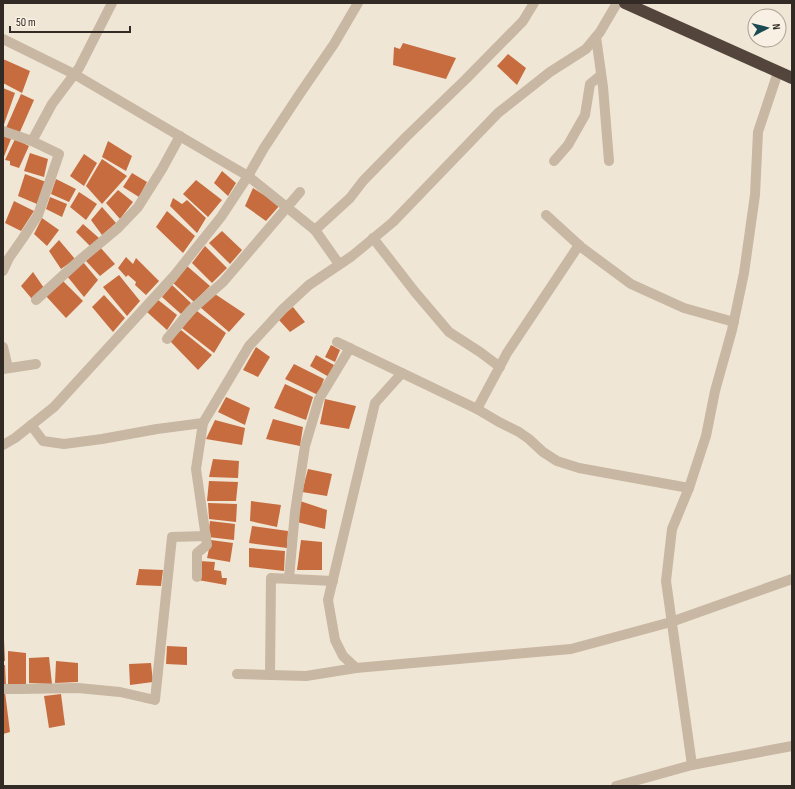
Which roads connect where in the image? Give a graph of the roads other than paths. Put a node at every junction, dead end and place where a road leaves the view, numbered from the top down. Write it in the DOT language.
graph roads {
  1 [pos="112,3"];
  2 [pos="358,3"];
  3 [pos="534,3"];
  4 [pos="617,3"];
  5 [pos="625,3"];
  6 [pos="596,37"];
  7 [pos="3,39"];
  8 [pos="778,72"];
  9 [pos="74,74"];
  10 [pos="601,75"];
  11 [pos="792,78"];
  12 [pos="3,131"];
  13 [pos="180,136"];
  14 [pos="32,141"];
  15 [pos="554,161"];
  16 [pos="609,161"];
  17 [pos="248,176"];
  18 [pos="300,192"];
  19 [pos="287,207"];
  20 [pos="546,215"];
  21 [pos="315,230"];
  22 [pos="373,238"];
  23 [pos="579,245"];
  24 [pos="6,256"];
  25 [pos="339,264"];
  26 [pos="3,271"];
  27 [pos="36,300"];
  28 [pos="734,322"];
  29 [pos="167,339"];
  30 [pos="337,342"];
  31 [pos="3,347"];
  32 [pos="350,348"];
  33 [pos="36,364"];
  34 [pos="500,367"];
  35 [pos="6,368"];
  36 [pos="402,373"];
  37 [pos="477,409"];
  38 [pos="203,423"];
  39 [pos="31,425"];
  40 [pos="3,445"];
  41 [pos="689,488"];
  42 [pos="206,536"];
  43 [pos="197,577"];
  44 [pos="289,578"];
  45 [pos="792,579"];
  46 [pos="333,581"];
  47 [pos="671,622"];
  48 [pos="356,668"];
  49 [pos="237,674"];
  50 [pos="270,675"];
  51 [pos="3,689"];
  52 [pos="792,746"];
  53 [pos="692,765"];
  54 [pos="616,786"];
  1 -- 9 [label="street"];
  2 -- 17 [label="street"];
  3 -- 21 [label="street"];
  4 -- 6 [label="street"];
  5 -- 8 [label="highway"];
  6 -- 10 [label="street"];
  6 -- 22 [label="street"];
  7 -- 9 [label="street"];
  8 -- 11 [label="highway"];
  8 -- 28 [label="street"];
  9 -- 13 [label="street"];
  9 -- 14 [label="street"];
  10 -- 15 [label="street"];
  10 -- 16 [label="street"];
  12 -- 14 [label="street"];
  13 -- 17 [label="street"];
  13 -- 27 [label="street"];
  14 -- 24 [label="street"];
  17 -- 19 [label="street"];
  17 -- 39 [label="street"];
  18 -- 19 [label="street"];
  19 -- 21 [label="street"];
  19 -- 29 [label="street"];
  20 -- 23 [label="street"];
  21 -- 25 [label="street"];
  22 -- 25 [label="street"];
  22 -- 34 [label="street"];
  23 -- 28 [label="street"];
  23 -- 34 [label="street"];
  24 -- 26 [label="street"];
  25 -- 38 [label="street"];
  28 -- 41 [label="street"];
  30 -- 32 [label="street"];
  31 -- 35 [label="street"];
  32 -- 36 [label="street"];
  32 -- 44 [label="street"];
  33 -- 35 [label="street"];
  34 -- 37 [label="street"];
  36 -- 37 [label="street"];
  36 -- 46 [label="street"];
  37 -- 41 [label="street"];
  38 -- 39 [label="street"];
  38 -- 42 [label="street"];
  39 -- 40 [label="street"];
  41 -- 47 [label="street"];
  42 -- 43 [label="street"];
  42 -- 51 [label="street"];
  44 -- 46 [label="street"];
  44 -- 50 [label="street"];
  45 -- 47 [label="street"];
  46 -- 48 [label="street"];
  47 -- 48 [label="street"];
  47 -- 53 [label="street"];
  48 -- 50 [label="street"];
  49 -- 50 [label="street"];
  52 -- 53 [label="street"];
  53 -- 54 [label="street"];
}
